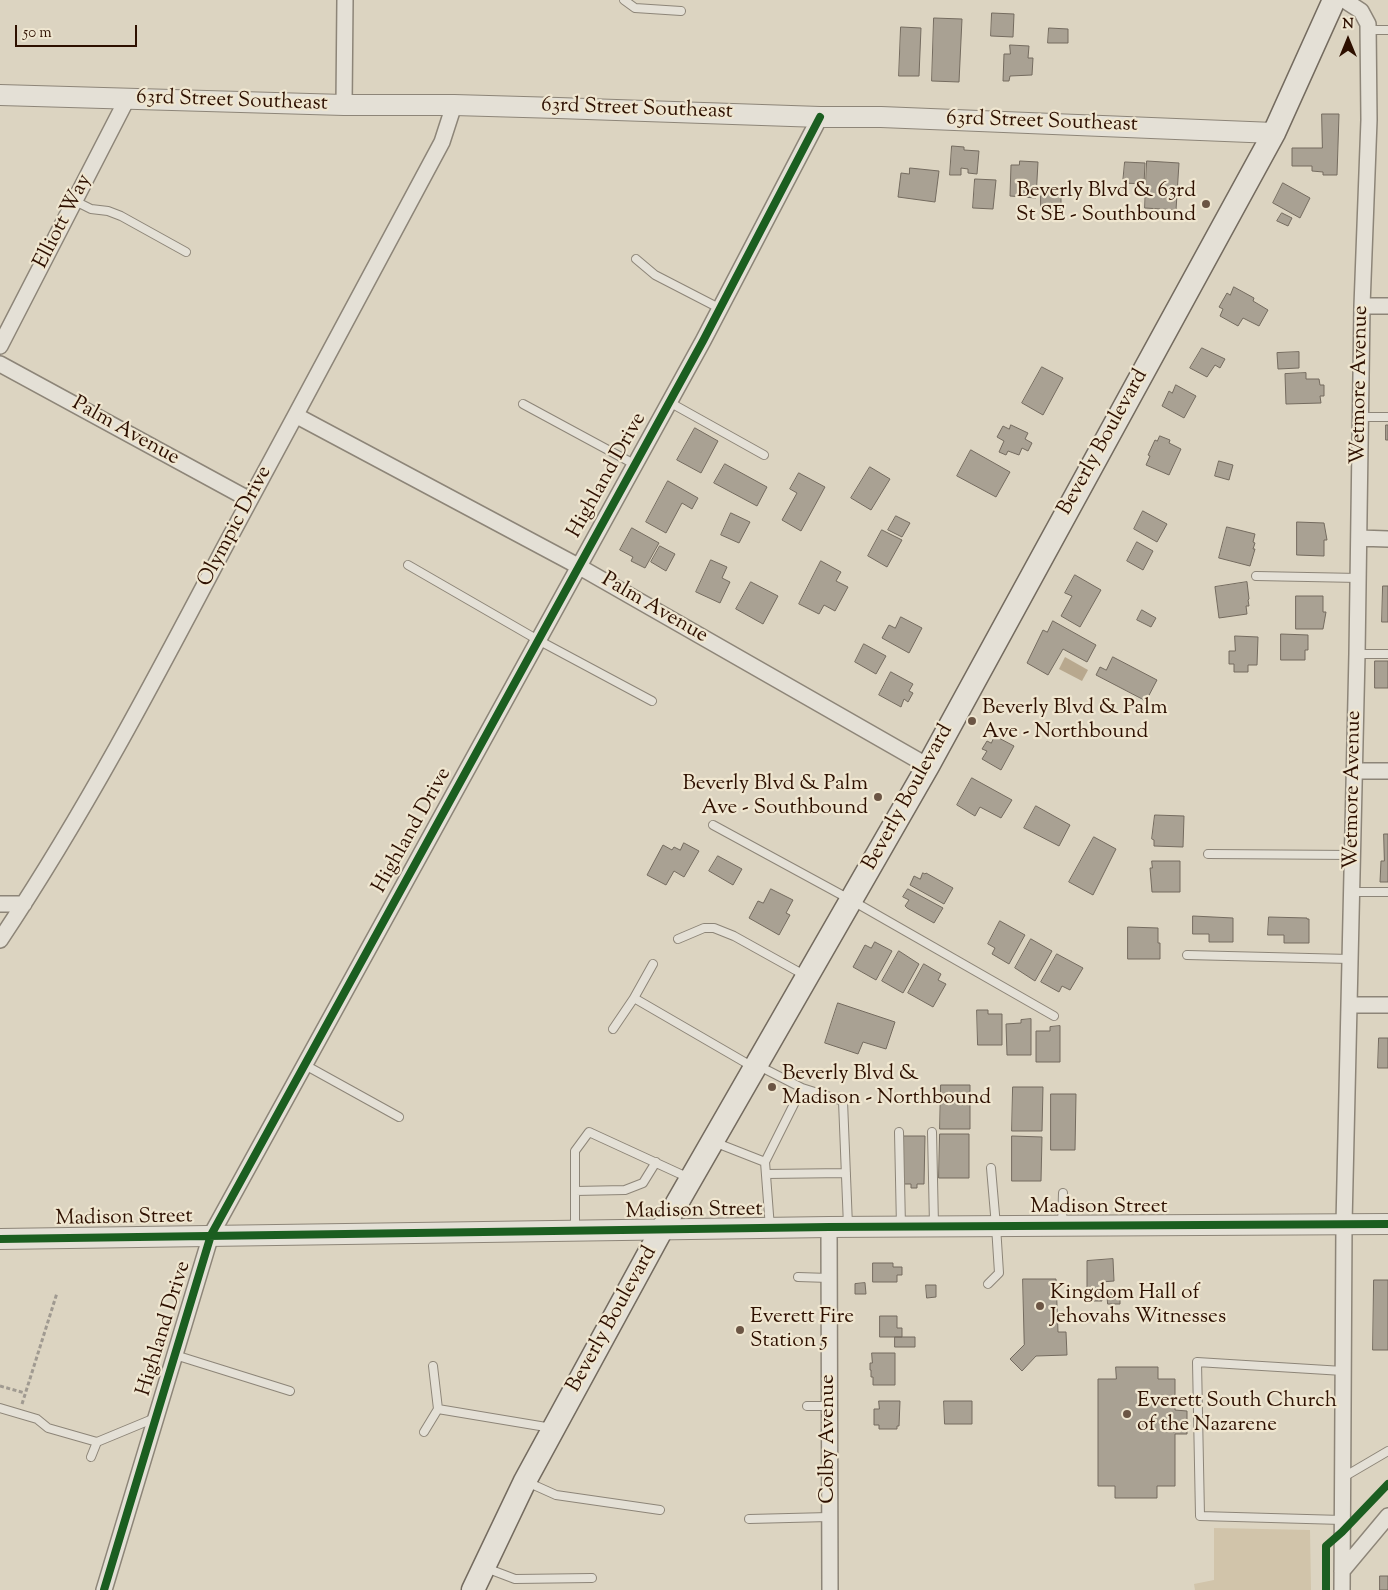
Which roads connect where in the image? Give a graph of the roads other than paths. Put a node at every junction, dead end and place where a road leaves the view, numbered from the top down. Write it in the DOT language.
graph roads {
  1 [pos="345,0"];
  2 [pos="624,0"];
  3 [pos="1334,0"];
  4 [pos="1344,0"];
  5 [pos="681,11"];
  6 [pos="1368,30"];
  7 [pos="1388,30"];
  8 [pos="0,95"];
  9 [pos="127,99"];
  10 [pos="344,105"];
  11 [pos="454,105"];
  12 [pos="820,117"];
  13 [pos="1274,133"];
  14 [pos="75,201"];
  15 [pos="186,252"];
  16 [pos="636,259"];
  17 [pos="1362,306"];
  18 [pos="1388,306"];
  19 [pos="719,308"];
  20 [pos="0,346"];
  21 [pos="0,364"];
  22 [pos="669,402"];
  23 [pos="523,404"];
  24 [pos="297,416"];
  25 [pos="1361,417"];
  26 [pos="1388,417"];
  27 [pos="764,455"];
  28 [pos="634,464"];
  29 [pos="250,500"];
  30 [pos="1359,538"];
  31 [pos="1388,539"];
  32 [pos="408,566"];
  33 [pos="578,566"];
  34 [pos="1256,576"];
  35 [pos="1358,578"];
  36 [pos="538,640"];
  37 [pos="1357,654"];
  38 [pos="1388,654"];
  39 [pos="652,701"];
  40 [pos="928,766"];
  41 [pos="1355,771"];
  42 [pos="1388,771"];
  43 [pos="713,825"];
  44 [pos="1208,854"];
  45 [pos="1353,855"];
  46 [pos="1352,892"];
  47 [pos="1388,892"];
  48 [pos="851,900"];
  49 [pos="0,904"];
  50 [pos="24,904"];
  51 [pos="678,939"];
  52 [pos="0,940"];
  53 [pos="1187,955"];
  54 [pos="1350,959"];
  55 [pos="653,964"];
  56 [pos="807,976"];
  57 [pos="634,998"];
  58 [pos="1350,1005"];
  59 [pos="1388,1005"];
  60 [pos="1054,1016"];
  61 [pos="613,1029"];
  62 [pos="305,1065"];
  63 [pos="756,1066"];
  64 [pos="802,1088"];
  65 [pos="399,1117"];
  66 [pos="899,1132"];
  67 [pos="932,1132"];
  68 [pos="713,1142"];
  69 [pos="656,1162"];
  70 [pos="765,1162"];
  71 [pos="991,1168"];
  72 [pos="846,1173"];
  73 [pos="766,1174"];
  74 [pos="691,1179"];
  75 [pos="575,1191"];
  76 [pos="1062,1193"];
  77 [pos="1344,1224"];
  78 [pos="1388,1224"];
  79 [pos="996,1226"];
  80 [pos="1062,1226"];
  81 [pos="839,1227"];
  82 [pos="901,1227"];
  83 [pos="934,1227"];
  84 [pos="770,1228"];
  85 [pos="662,1231"];
  86 [pos="575,1232"];
  87 [pos="211,1235"];
  88 [pos="0,1239"];
  89 [pos="798,1277"];
  90 [pos="829,1278"];
  91 [pos="988,1284"];
  92 [pos="175,1355"];
  93 [pos="433,1366"];
  94 [pos="1343,1372"];
  95 [pos="290,1391"];
  96 [pos="807,1406"];
  97 [pos="829,1406"];
  98 [pos="0,1408"];
  99 [pos="438,1409"];
  100 [pos="156,1417"];
  101 [pos="554,1428"];
  102 [pos="424,1432"];
  103 [pos="97,1442"];
  104 [pos="1388,1451"];
  105 [pos="90,1457"];
  106 [pos="1342,1478"];
  107 [pos="525,1482"];
  108 [pos="660,1510"];
  109 [pos="1388,1516"];
  110 [pos="829,1518"];
  111 [pos="749,1519"];
  112 [pos="1342,1520"];
  113 [pos="484,1567"];
  114 [pos="1342,1571"];
  115 [pos="592,1578"];
  116 [pos="104,1590"];
  117 [pos="473,1590"];
  118 [pos="830,1590"];
  119 [pos="1342,1590"];
  1 -- 10 [label="street"];
  2 -- 5 [label="lane"];
  3 -- 13 [label="main road, Beverly Boulevard"];
  4 -- 6 [label="street, Wetmore Avenue"];
  6 -- 7 [label="lane"];
  6 -- 17 [label="street, Wetmore Avenue"];
  8 -- 9 [label="street, 63rd Street Southeast"];
  9 -- 10 [label="street, 63rd Street Southeast"];
  9 -- 14 [label="street, Elliott Way"];
  10 -- 11 [label="street, 63rd Street Southeast"];
  11 -- 12 [label="street, 63rd Street Southeast"];
  11 -- 24 [label="street, Olympic Drive"];
  12 -- 13 [label="street, 63rd Street Southeast"];
  12 -- 19 [label="street, Highland Drive"];
  13 -- 40 [label="main road, Beverly Boulevard"];
  14 -- 15 [label="lane"];
  14 -- 20 [label="street, Elliott Way"];
  16 -- 19 [label="lane"];
  17 -- 18 [label="street"];
  17 -- 25 [label="street, Wetmore Avenue"];
  19 -- 22 [label="street, Highland Drive"];
  21 -- 29 [label="street, Palm Avenue"];
  22 -- 27 [label="lane"];
  22 -- 28 [label="street, Highland Drive"];
  23 -- 28 [label="lane"];
  24 -- 29 [label="street, Olympic Drive"];
  24 -- 33 [label="street, Palm Avenue"];
  25 -- 26 [label="lane"];
  25 -- 30 [label="street, Wetmore Avenue"];
  28 -- 33 [label="street, Highland Drive"];
  29 -- 50 [label="street, Olympic Drive"];
  30 -- 31 [label="street"];
  30 -- 35 [label="street, Wetmore Avenue"];
  32 -- 36 [label="lane"];
  33 -- 36 [label="street, Highland Drive"];
  33 -- 40 [label="street, Palm Avenue"];
  34 -- 35 [label="lane"];
  35 -- 37 [label="street, Wetmore Avenue"];
  36 -- 39 [label="lane"];
  36 -- 62 [label="street, Highland Drive"];
  37 -- 38 [label="lane"];
  37 -- 41 [label="street, Wetmore Avenue"];
  40 -- 48 [label="main road, Beverly Boulevard"];
  41 -- 42 [label="street"];
  41 -- 45 [label="street, Wetmore Avenue"];
  43 -- 48 [label="lane"];
  44 -- 45 [label="lane"];
  45 -- 46 [label="street, Wetmore Avenue"];
  46 -- 47 [label="lane"];
  46 -- 54 [label="street, Wetmore Avenue"];
  48 -- 56 [label="main road, Beverly Boulevard"];
  48 -- 60 [label="lane"];
  49 -- 50 [label="street"];
  50 -- 52 [label="street, Olympic Drive"];
  51 -- 56 [label="lane"];
  53 -- 54 [label="lane"];
  54 -- 58 [label="street, Wetmore Avenue"];
  55 -- 57 [label="lane"];
  56 -- 63 [label="main road, Beverly Boulevard"];
  57 -- 61 [label="lane"];
  57 -- 63 [label="lane"];
  58 -- 59 [label="street"];
  58 -- 77 [label="street, Wetmore Avenue"];
  62 -- 65 [label="lane"];
  62 -- 87 [label="street, Highland Drive"];
  63 -- 64 [label="lane"];
  63 -- 68 [label="main road, Beverly Boulevard"];
  64 -- 70 [label="lane"];
  64 -- 72 [label="lane"];
  66 -- 82 [label="lane"];
  67 -- 83 [label="lane"];
  68 -- 70 [label="lane"];
  68 -- 74 [label="main road, Beverly Boulevard"];
  69 -- 74 [label="lane"];
  69 -- 75 [label="lane"];
  69 -- 75 [label="lane"];
  70 -- 73 [label="lane"];
  71 -- 79 [label="lane"];
  72 -- 73 [label="lane"];
  72 -- 81 [label="lane"];
  73 -- 84 [label="lane"];
  74 -- 85 [label="main road, Beverly Boulevard"];
  75 -- 86 [label="lane"];
  76 -- 80 [label="lane"];
  77 -- 78 [label="street, Madison Street"];
  77 -- 80 [label="street, Madison Street"];
  77 -- 94 [label="street, Wetmore Avenue"];
  79 -- 80 [label="street, Madison Street"];
  79 -- 83 [label="street, Madison Street"];
  79 -- 91 [label="lane"];
  81 -- 82 [label="street, Madison Street"];
  81 -- 84 [label="street, Madison Street"];
  81 -- 90 [label="street, Colby Avenue"];
  82 -- 83 [label="street, Madison Street"];
  84 -- 85 [label="street, Madison Street"];
  85 -- 86 [label="street, Madison Street"];
  85 -- 101 [label="main road, Beverly Boulevard"];
  86 -- 87 [label="street, Madison Street"];
  87 -- 88 [label="street, Madison Street"];
  87 -- 92 [label="street, Highland Drive"];
  89 -- 90 [label="lane"];
  90 -- 97 [label="street, Colby Avenue"];
  92 -- 95 [label="lane"];
  92 -- 100 [label="street, Highland Drive"];
  93 -- 99 [label="lane"];
  94 -- 106 [label="street, Wetmore Avenue"];
  94 -- 112 [label="lane"];
  96 -- 97 [label="lane"];
  97 -- 110 [label="street, Colby Avenue"];
  98 -- 103 [label="lane"];
  99 -- 101 [label="lane"];
  99 -- 102 [label="lane"];
  100 -- 103 [label="lane"];
  100 -- 116 [label="street, Highland Drive"];
  101 -- 107 [label="main road, Beverly Boulevard"];
  103 -- 105 [label="lane"];
  104 -- 106 [label="lane"];
  106 -- 112 [label="street, Wetmore Avenue"];
  107 -- 108 [label="lane"];
  107 -- 113 [label="main road, Beverly Boulevard"];
  109 -- 114 [label="street"];
  110 -- 111 [label="lane"];
  110 -- 118 [label="street, Colby Avenue"];
  112 -- 114 [label="street, Wetmore Avenue"];
  113 -- 115 [label="lane"];
  113 -- 117 [label="main road, Beverly Boulevard"];
  114 -- 119 [label="street, Wetmore Avenue"];
}
